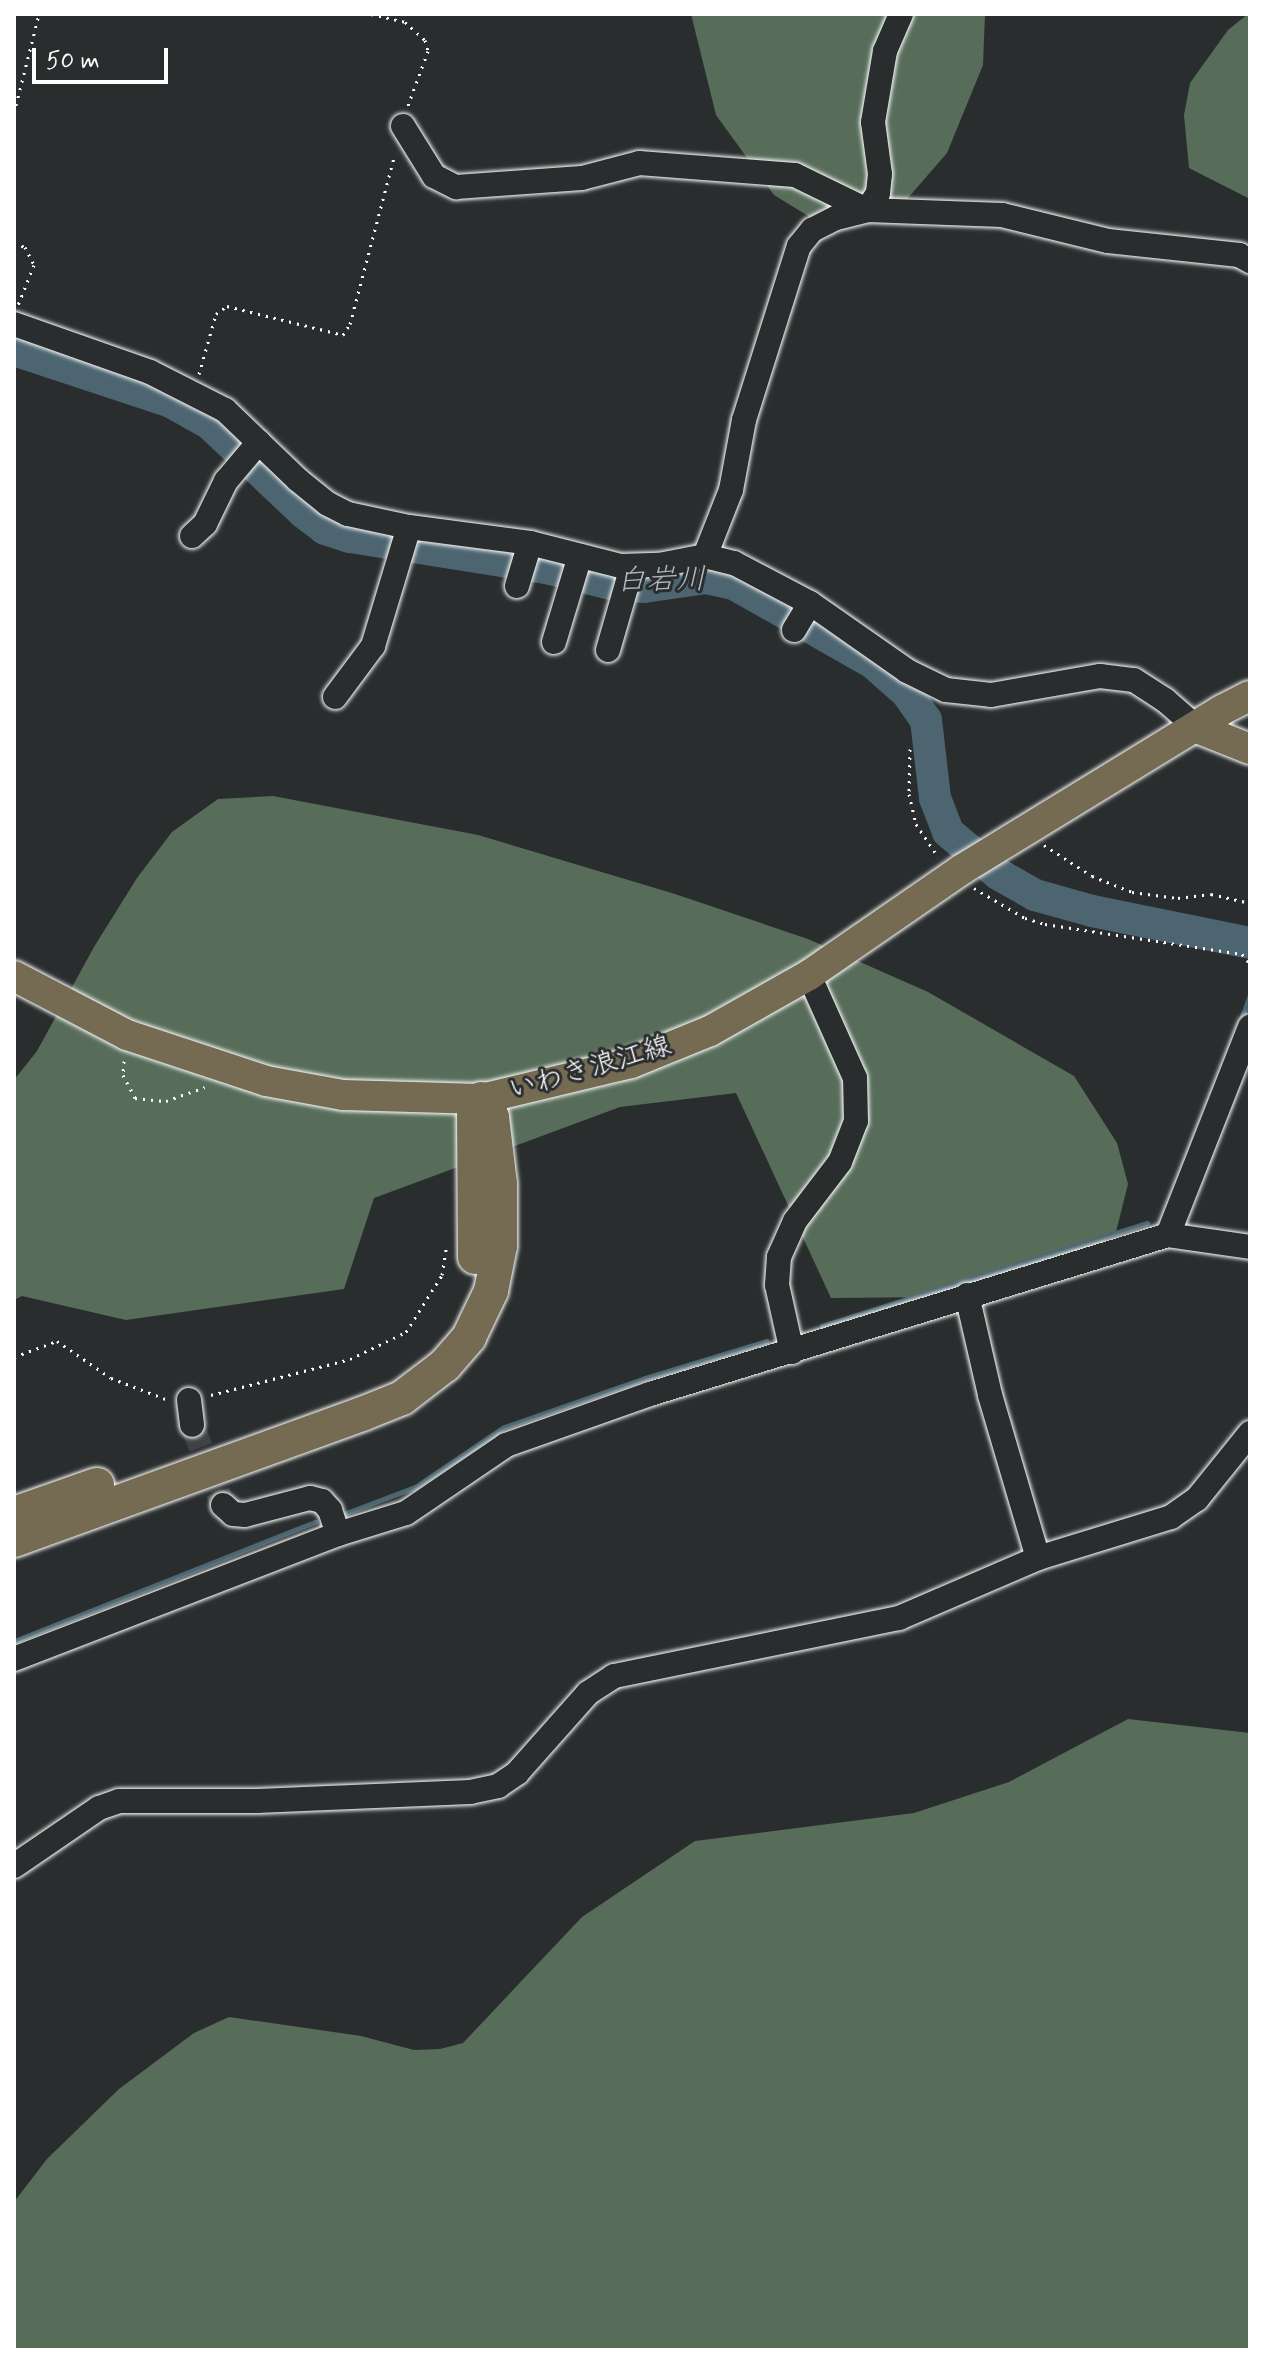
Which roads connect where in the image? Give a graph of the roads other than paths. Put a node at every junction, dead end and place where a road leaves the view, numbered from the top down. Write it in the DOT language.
graph roads {
  1 [pos="901,14"];
  2 [pos="403,126"];
  3 [pos="867,210"];
  4 [pos="1250,261"];
  5 [pos="14,324"];
  6 [pos="253,450"];
  7 [pos="192,536"];
  8 [pos="406,538"];
  9 [pos="705,556"];
  10 [pos="577,567"];
  11 [pos="629,578"];
  12 [pos="554,642"];
  13 [pos="608,650"];
  14 [pos="1250,696"];
  15 [pos="335,697"];
  16 [pos="1197,728"];
  17 [pos="1250,749"];
  18 [pos="809,975"];
  19 [pos="14,976"];
  20 [pos="1250,1027"];
  21 [pos="481,1099"];
  22 [pos="1168,1235"];
  23 [pos="1250,1247"];
  24 [pos="967,1295"];
  25 [pos="792,1352"];
  26 [pos="189,1400"];
  27 [pos="192,1425"];
  28 [pos="1250,1433"];
  29 [pos="223,1505"];
  30 [pos="14,1514"];
  31 [pos="338,1534"];
  32 [pos="14,1540"];
  33 [pos="1038,1558"];
  34 [pos="14,1659"];
  35 [pos="14,1866"];
  1 -- 3 [label="street"];
  2 -- 3 [label="street"];
  3 -- 4 [label="street"];
  3 -- 9 [label="street"];
  5 -- 6 [label="street"];
  6 -- 7 [label="street"];
  6 -- 8 [label="street"];
  8 -- 10 [label="street"];
  8 -- 15 [label="street"];
  9 -- 11 [label="street"];
  9 -- 16 [label="street"];
  10 -- 11 [label="street"];
  10 -- 12 [label="street"];
  11 -- 13 [label="street"];
  14 -- 16 [label="main road, いわき浪江線"];
  16 -- 17 [label="main road"];
  16 -- 18 [label="main road, いわき浪江線"];
  18 -- 21 [label="main road, いわき浪江線"];
  18 -- 25 [label="street"];
  19 -- 21 [label="main road, いわき浪江線"];
  20 -- 22 [label="street"];
  21 -- 30 [label="highway"];
  21 -- 32 [label="highway"];
  22 -- 23 [label="street"];
  22 -- 24 [label="street"];
  24 -- 25 [label="street"];
  24 -- 33 [label="street"];
  25 -- 31 [label="street"];
  26 -- 27 [label="street"];
  28 -- 33 [label="street"];
  29 -- 31 [label="street"];
  31 -- 34 [label="street"];
  33 -- 35 [label="street"];
}
